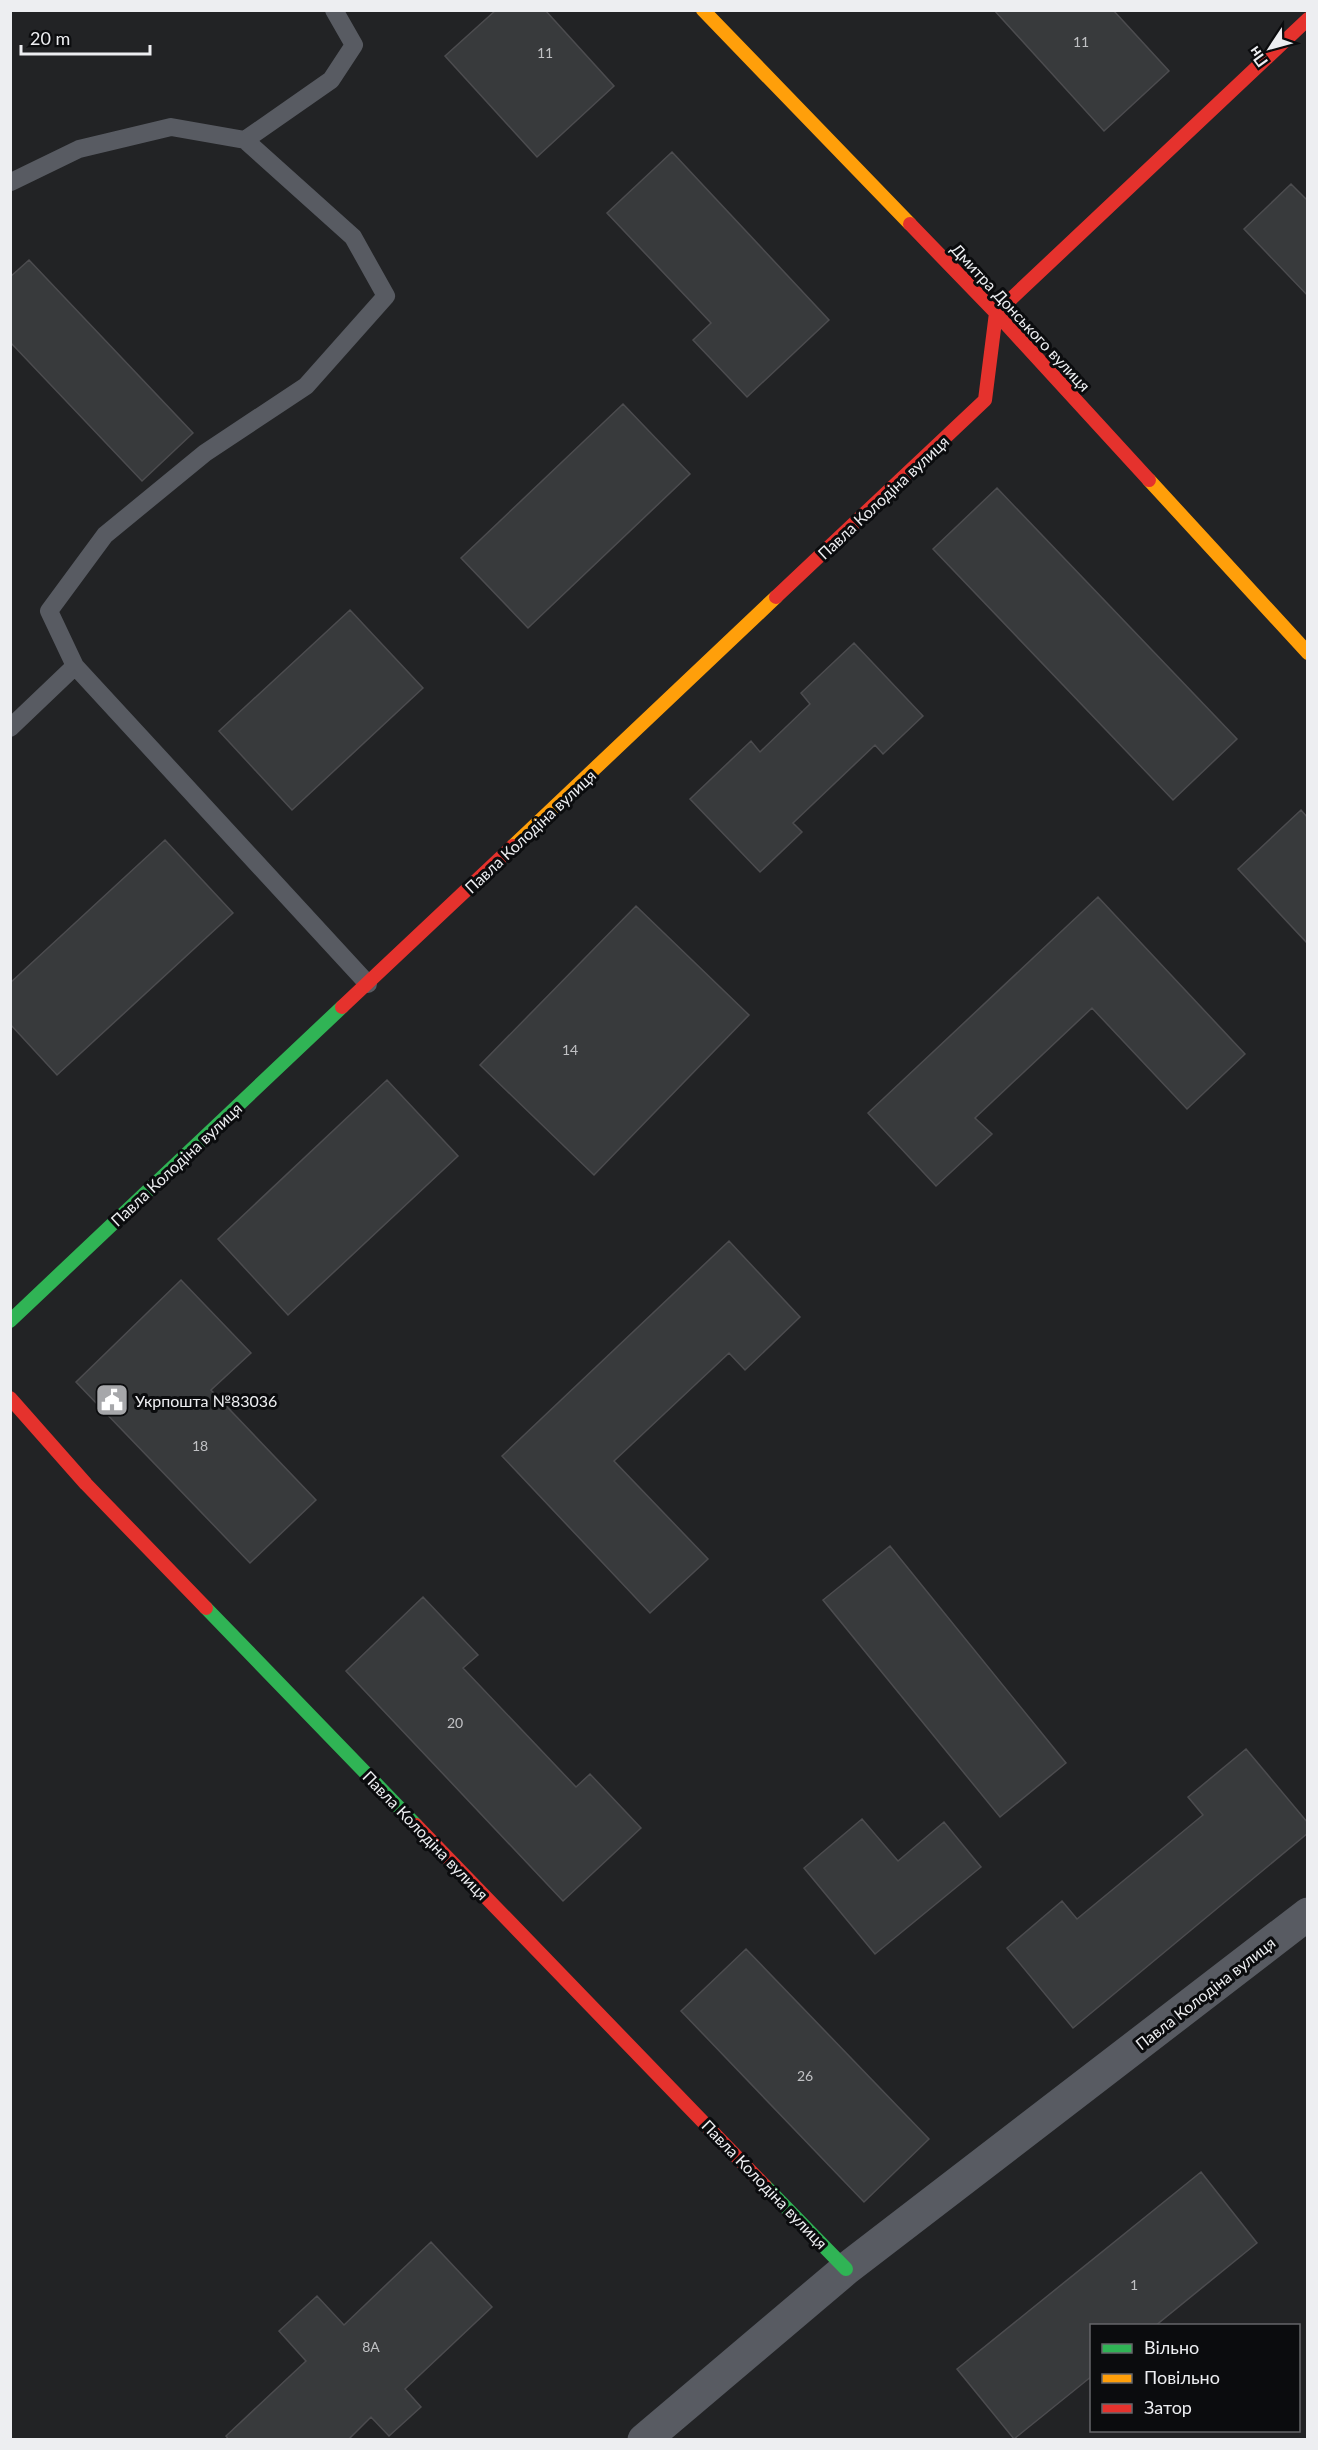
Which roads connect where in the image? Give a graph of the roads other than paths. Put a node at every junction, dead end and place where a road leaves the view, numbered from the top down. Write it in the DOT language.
graph roads {
  1 [pos="334,10"];
  2 [pos="703,10"];
  3 [pos="1308,19"];
  4 [pos="245,140"];
  5 [pos="11,182"];
  6 [pos="996,314"];
  7 [pos="1308,653"];
  8 [pos="75,666"];
  9 [pos="10,728"];
  10 [pos="368,984"];
  11 [pos="10,1321"];
  12 [pos="10,1398"];
  13 [pos="1308,1914"];
  14 [pos="846,2269"];
  15 [pos="644,2439"];
  1 -- 4 [label="lane"];
  2 -- 6 [label="street, Дмитра Донського вулиця"];
  3 -- 6 [label="street"];
  4 -- 5 [label="lane"];
  4 -- 8 [label="lane"];
  6 -- 7 [label="street, Дмитра Донського вулиця"];
  6 -- 10 [label="street, Павла Колодіна вулиця"];
  8 -- 9 [label="lane"];
  8 -- 10 [label="lane"];
  10 -- 11 [label="street, Павла Колодіна вулиця"];
  12 -- 14 [label="street, Павла Колодіна вулиця"];
  13 -- 14 [label="street, Павла Колодіна вулиця"];
  14 -- 15 [label="street, Павла Колодіна вулиця"];
}
